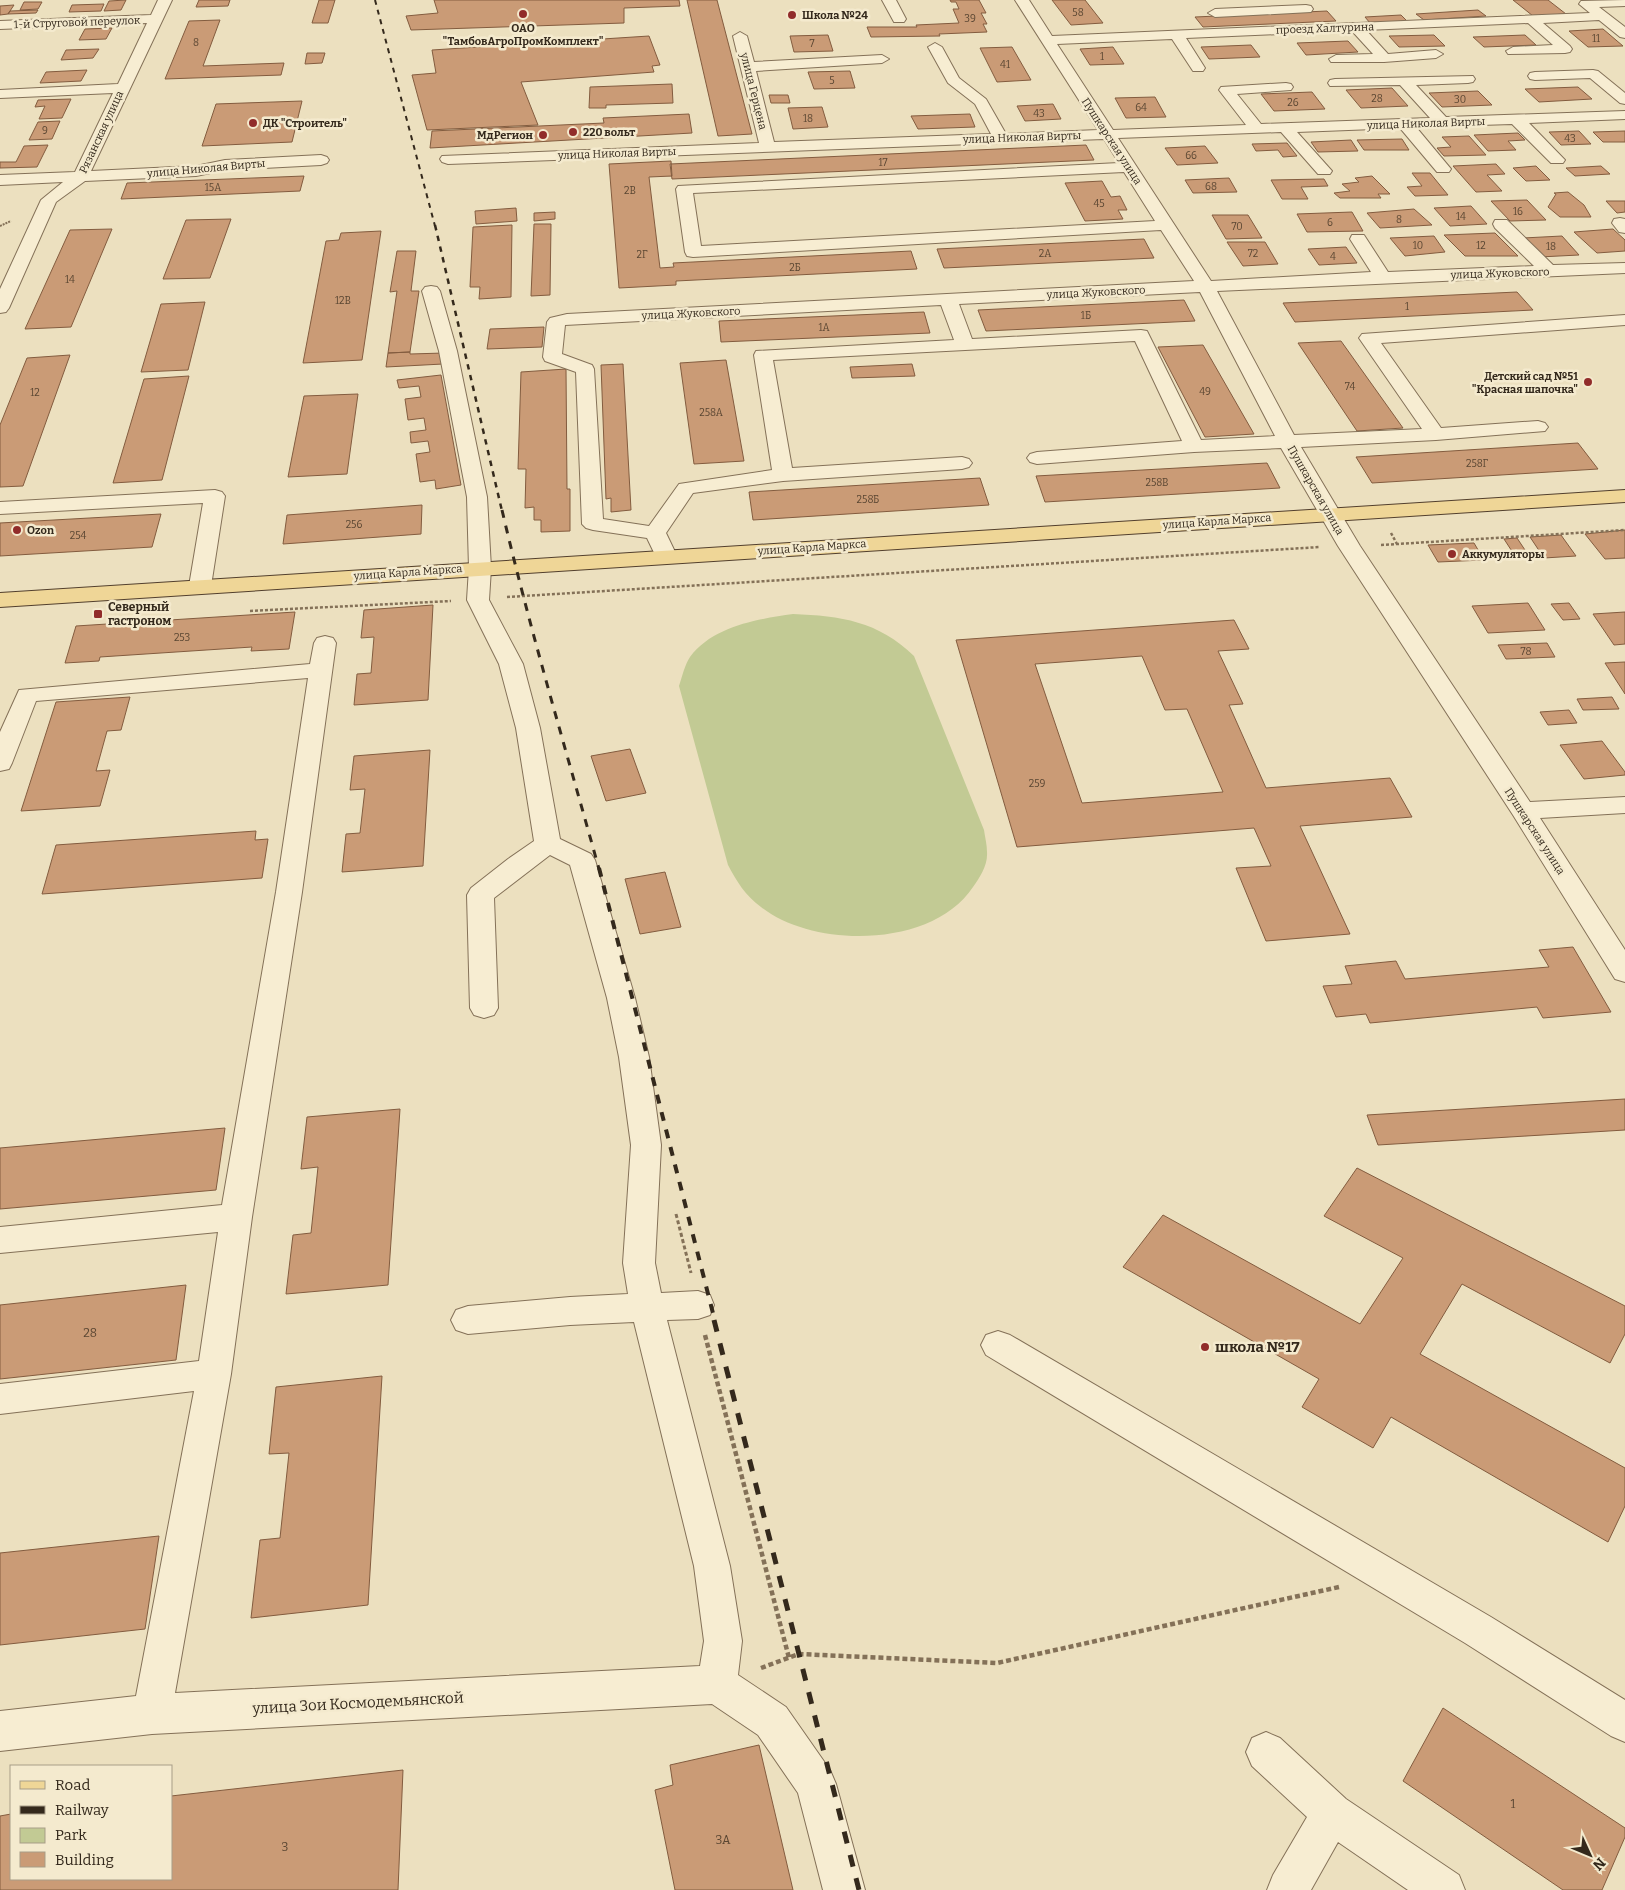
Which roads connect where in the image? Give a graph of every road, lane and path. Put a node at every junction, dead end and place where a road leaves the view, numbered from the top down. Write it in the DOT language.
graph roads {
  1 [pos="165,0"];
  2 [pos="889,0"];
  3 [pos="1022,0"];
  4 [pos="1584,2"];
  5 [pos="1625,2"];
  6 [pos="1306,9"];
  7 [pos="1197,14"];
  8 [pos="1602,16"];
  9 [pos="155,18"];
  10 [pos="899,19"];
  11 [pos="1531,19"];
  12 [pos="1184,21"];
  13 [pos="0,25"];
  14 [pos="1355,26"];
  15 [pos="1197,33"];
  16 [pos="1176,34"];
  17 [pos="1625,34"];
  18 [pos="740,36"];
  19 [pos="1047,40"];
  20 [pos="935,47"];
  21 [pos="1513,52"];
  22 [pos="1436,54"];
  23 [pos="1384,58"];
  24 [pos="1336,59"];
  25 [pos="882,60"];
  26 [pos="748,67"];
  27 [pos="1198,68"];
  28 [pos="1535,76"];
  29 [pos="1468,79"];
  30 [pos="1404,81"];
  31 [pos="1335,83"];
  32 [pos="1286,87"];
  33 [pos="121,88"];
  34 [pos="0,94"];
  35 [pos="1625,100"];
  36 [pos="1625,115"];
  37 [pos="1516,119"];
  38 [pos="1442,122"];
  39 [pos="1404,124"];
  40 [pos="1285,128"];
  41 [pos="1257,129"];
  42 [pos="1108,134"];
  43 [pos="1001,138"];
  44 [pos="768,147"];
  45 [pos="448,159"];
  46 [pos="321,160"];
  47 [pos="1557,160"];
  48 [pos="1129,167"];
  49 [pos="1444,169"];
  50 [pos="1324,171"];
  51 [pos="80,177"];
  52 [pos="0,180"];
  53 [pos="1501,224"];
  54 [pos="1166,225"];
  55 [pos="1358,239"];
  56 [pos="1625,268"];
  57 [pos="1550,272"];
  58 [pos="1384,277"];
  59 [pos="1206,287"];
  60 [pos="431,291"];
  61 [pos="948,299"];
  62 [pos="0,308"];
  63 [pos="1625,320"];
  64 [pos="965,345"];
  65 [pos="1538,427"];
  66 [pos="1436,434"];
  67 [pos="1288,442"];
  68 [pos="1194,446"];
  69 [pos="1037,458"];
  70 [pos="962,464"];
  71 [pos="783,475"];
  72 [pos="1625,496"];
  73 [pos="0,508"];
  74 [pos="1331,514"];
  75 [pos="1625,530"];
  76 [pos="655,533"];
  77 [pos="1349,546"];
  78 [pos="666,556"];
  79 [pos="480,568"];
  80 [pos="200,586"];
  81 [pos="0,600"];
  82 [pos="478,600"];
  83 [pos="246,611"];
  84 [pos="325,643"];
  85 [pos="321,670"];
  86 [pos="0,763"];
  87 [pos="1625,805"];
  88 [pos="1523,811"];
  89 [pos="548,844"];
  90 [pos="1625,972"];
  91 [pos="484,1008"];
  92 [pos="674,1206"];
  93 [pos="236,1217"];
  94 [pos="0,1240"];
  95 [pos="698,1305"];
  96 [pos="647,1308"];
  97 [pos="468,1320"];
  98 [pos="998,1345"];
  99 [pos="214,1374"];
  100 [pos="0,1398"];
  101 [pos="1388,1576"];
  102 [pos="788,1658"];
  103 [pos="717,1684"];
  104 [pos="152,1714"];
  105 [pos="1625,1722"];
  106 [pos="0,1731"];
  107 [pos="1266,1752"];
  108 [pos="1332,1813"];
  109 [pos="844,1890"];
  110 [pos="1288,1890"];
  111 [pos="1444,1890"];
  1 -- 9 [label="street, Рязанская улица"];
  2 -- 10 [label="street"];
  3 -- 19 [label="street, Пушкарская улица"];
  4 -- 5 [label="street"];
  4 -- 8 [label="street"];
  6 -- 7 [label="street"];
  8 -- 11 [label="street, проезд Халтурина"];
  8 -- 17 [label="street"];
  9 -- 13 [label="street, 1-й Струговой переулок"];
  9 -- 33 [label="street, Рязанская улица"];
  11 -- 14 [label="street, проезд Халтурина"];
  11 -- 21 [label="street"];
  12 -- 15 [label="street"];
  14 -- 15 [label="street, проезд Халтурина"];
  14 -- 23 [label="street"];
  15 -- 16 [label="street, проезд Халтурина"];
  16 -- 19 [label="street, проезд Халтурина"];
  16 -- 27 [label="street"];
  18 -- 26 [label="street, улица Герцена"];
  19 -- 42 [label="street, Пушкарская улица"];
  20 -- 43 [label="street"];
  22 -- 23 [label="street"];
  23 -- 24 [label="street"];
  25 -- 26 [label="street"];
  26 -- 44 [label="street, улица Герцена"];
  28 -- 35 [label="street"];
  29 -- 30 [label="street"];
  30 -- 31 [label="street"];
  30 -- 38 [label="street"];
  32 -- 41 [label="street"];
  33 -- 34 [label="street"];
  33 -- 51 [label="street, Рязанская улица"];
  36 -- 37 [label="street, улица Николая Вирты"];
  37 -- 38 [label="street, улица Николая Вирты"];
  37 -- 47 [label="street"];
  38 -- 39 [label="street, улица Николая Вирты"];
  39 -- 40 [label="street, улица Николая Вирты"];
  39 -- 49 [label="street"];
  40 -- 41 [label="street, улица Николая Вирты"];
  40 -- 50 [label="street"];
  41 -- 42 [label="street, улица Николая Вирты"];
  42 -- 43 [label="street, улица Николая Вирты"];
  42 -- 48 [label="street, Пушкарская улица"];
  43 -- 44 [label="street, улица Николая Вирты"];
  44 -- 45 [label="street, улица Николая Вирты"];
  46 -- 51 [label="street, улица Николая Вирты"];
  48 -- 54 [label="street, Пушкарская улица"];
  48 -- 54 [label="street"];
  51 -- 52 [label="street, улица Николая Вирты"];
  51 -- 62 [label="street, Рязанская улица"];
  53 -- 57 [label="street"];
  54 -- 59 [label="street, Пушкарская улица"];
  55 -- 58 [label="street"];
  56 -- 57 [label="street, улица Жуковского"];
  57 -- 58 [label="street, улица Жуковского"];
  58 -- 59 [label="street, улица Жуковского"];
  59 -- 61 [label="street, улица Жуковского"];
  59 -- 67 [label="street, Пушкарская улица"];
  60 -- 79 [label="street"];
  61 -- 64 [label="street"];
  61 -- 76 [label="street, улица Жуковского"];
  63 -- 66 [label="street"];
  64 -- 68 [label="street"];
  64 -- 71 [label="street"];
  65 -- 66 [label="street"];
  66 -- 67 [label="street"];
  67 -- 68 [label="street"];
  67 -- 74 [label="street, Пушкарская улица"];
  68 -- 69 [label="street"];
  70 -- 71 [label="street"];
  71 -- 76 [label="street"];
  72 -- 74 [label="main road, улица Карла Маркса"];
  73 -- 80 [label="street"];
  74 -- 77 [label="street, Пушкарская улица"];
  74 -- 78 [label="main road, улица Карла Маркса"];
  75 -- 77 [label="path"];
  76 -- 78 [label="street"];
  77 -- 82 [label="path"];
  77 -- 88 [label="street, Пушкарская улица"];
  78 -- 79 [label="main road, улица Карла Маркса"];
  79 -- 80 [label="main road, улица Карла Маркса"];
  79 -- 82 [label="street"];
  80 -- 81 [label="main road, улица Карла Маркса"];
  82 -- 83 [label="path"];
  82 -- 89 [label="street"];
  84 -- 85 [label="street"];
  85 -- 86 [label="street"];
  85 -- 93 [label="street"];
  87 -- 88 [label="street"];
  88 -- 90 [label="street, Пушкарская улица"];
  89 -- 91 [label="street"];
  89 -- 96 [label="street"];
  92 -- 95 [label="path"];
  93 -- 94 [label="street"];
  93 -- 99 [label="street"];
  95 -- 96 [label="street"];
  95 -- 102 [label="path"];
  96 -- 97 [label="street"];
  96 -- 103 [label="street"];
  98 -- 101 [label="street"];
  99 -- 100 [label="street"];
  99 -- 104 [label="street"];
  101 -- 102 [label="path"];
  101 -- 105 [label="street"];
  102 -- 103 [label="path"];
  103 -- 104 [label="street, улица Зои Космодемьянской"];
  103 -- 109 [label="street"];
  104 -- 106 [label="street, улица Зои Космодемьянской"];
  107 -- 108 [label="street"];
  108 -- 110 [label="street"];
  108 -- 111 [label="street"];
}
